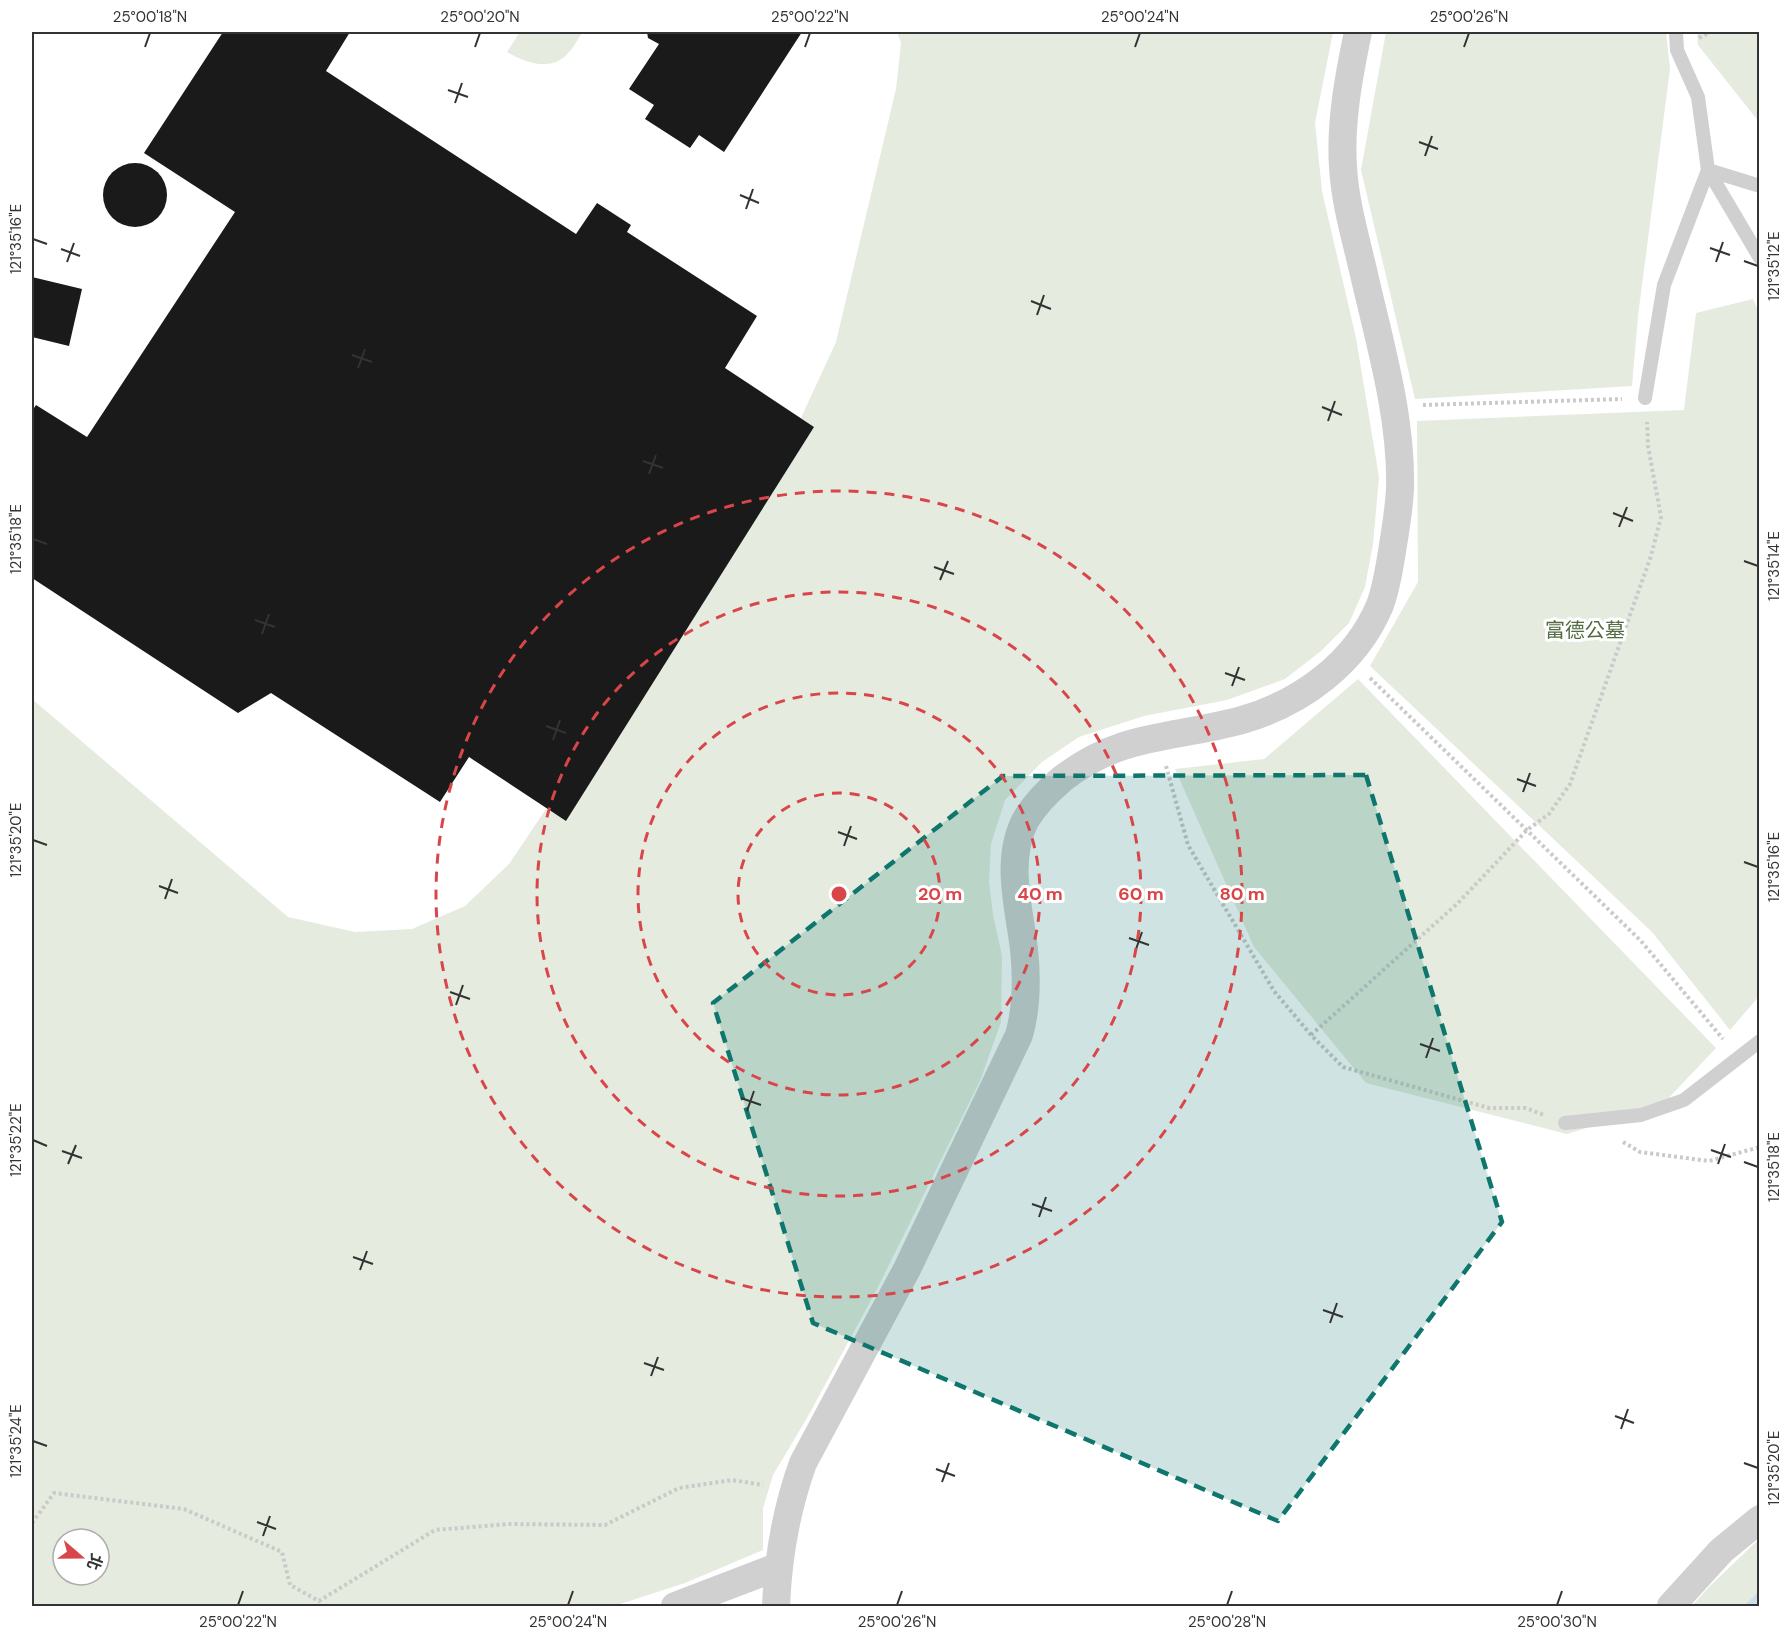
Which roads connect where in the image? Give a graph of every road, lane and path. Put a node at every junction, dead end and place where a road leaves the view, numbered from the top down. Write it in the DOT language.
graph roads {
  1 [pos="1358,32"];
  2 [pos="1676,32"];
  3 [pos="1708,170"];
  4 [pos="1760,186"];
  5 [pos="1760,258"];
  6 [pos="1645,398"];
  7 [pos="1392,406"];
  8 [pos="1348,656"];
  9 [pos="1158,736"];
  10 [pos="1527,830"];
  11 [pos="1311,1035"];
  12 [pos="1760,1041"];
  13 [pos="1738,1057"];
  14 [pos="1641,1115"];
  15 [pos="1565,1123"];
  16 [pos="1760,1147"];
  17 [pos="794,1490"];
  18 [pos="1760,1519"];
  19 [pos="32,1522"];
  20 [pos="777,1567"];
  21 [pos="675,1606"];
  22 [pos="776,1606"];
  23 [pos="1671,1606"];
  1 -- 7 [label="street"];
  2 -- 3 [label="lane"];
  3 -- 4 [label="lane"];
  3 -- 5 [label="lane"];
  3 -- 6 [label="lane"];
  6 -- 7 [label="path"];
  6 -- 10 [label="path"];
  7 -- 8 [label="street"];
  8 -- 9 [label="street"];
  8 -- 10 [label="path"];
  9 -- 11 [label="path"];
  9 -- 17 [label="street"];
  10 -- 11 [label="path"];
  10 -- 13 [label="path"];
  11 -- 15 [label="path"];
  12 -- 13 [label="lane"];
  13 -- 14 [label="lane"];
  14 -- 15 [label="lane"];
  14 -- 16 [label="path"];
  17 -- 19 [label="path"];
  17 -- 20 [label="street"];
  18 -- 23 [label="street"];
  20 -- 21 [label="street"];
  20 -- 22 [label="street"];
}
